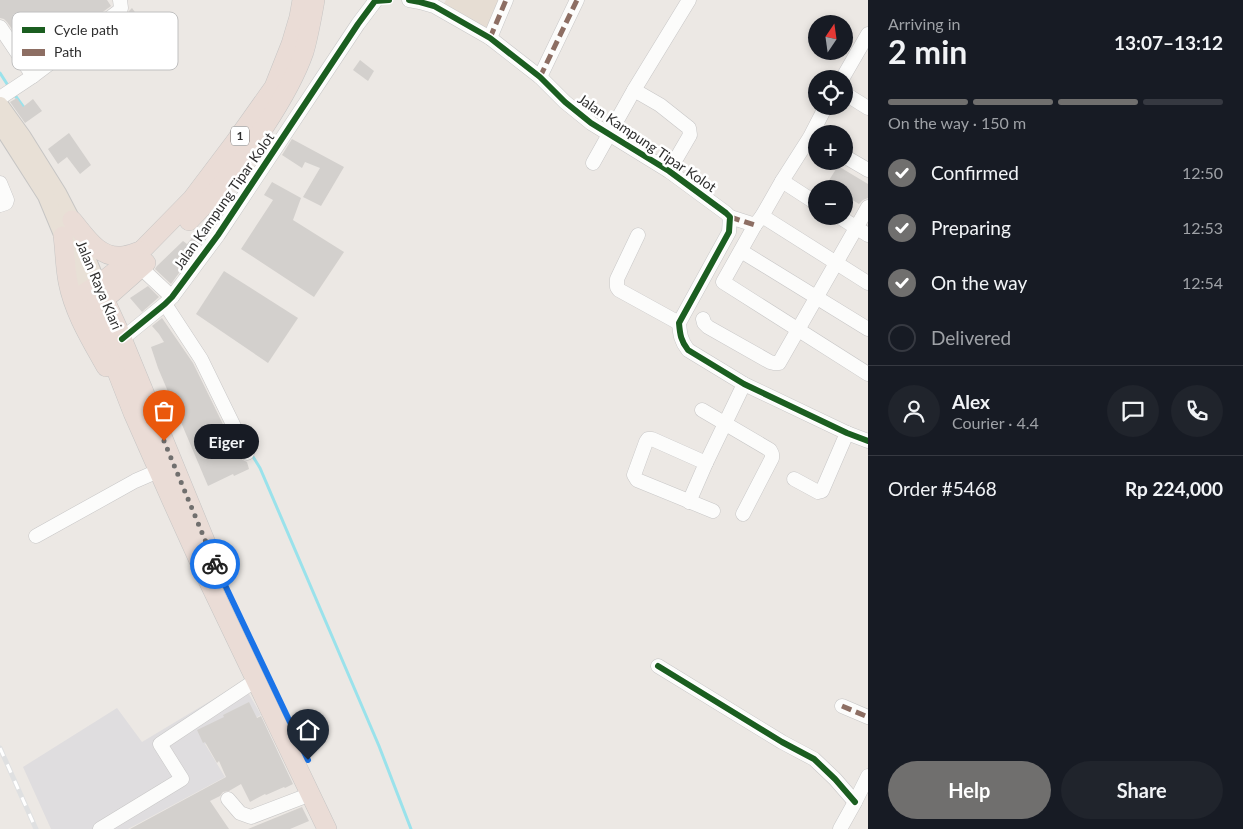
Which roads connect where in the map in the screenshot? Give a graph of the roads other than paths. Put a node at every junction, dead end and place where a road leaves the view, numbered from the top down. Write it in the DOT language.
graph roads {
  1 [pos="302,0"];
  2 [pos="315,0"];
  3 [pos="380,0"];
  4 [pos="409,0"];
  5 [pos="506,0"];
  6 [pos="577,0"];
  7 [pos="689,0"];
  8 [pos="0,28"];
  9 [pos="868,34"];
  10 [pos="490,38"];
  11 [pos="12,45"];
  12 [pos="862,58"];
  13 [pos="29,70"];
  14 [pos="41,70"];
  15 [pos="851,70"];
  16 [pos="33,76"];
  17 [pos="540,77"];
  18 [pos="634,90"];
  19 [pos="5,96"];
  20 [pos="853,99"];
  21 [pos="868,108"];
  22 [pos="0,124"];
  23 [pos="609,134"];
  24 [pos="808,145"];
  25 [pos="853,161"];
  26 [pos="593,164"];
  27 [pos="868,170"];
  28 [pos="668,171"];
  29 [pos="782,181"];
  30 [pos="0,184"];
  31 [pos="808,198"];
  32 [pos="0,205"];
  33 [pos="868,207"];
  34 [pos="730,217"];
  35 [pos="759,221"];
  36 [pos="68,228"];
  37 [pos="862,231"];
  38 [pos="638,235"];
  39 [pos="741,251"];
  40 [pos="141,259"];
  41 [pos="836,264"];
  42 [pos="868,283"];
  43 [pos="95,295"];
  44 [pos="817,297"];
  45 [pos="169,301"];
  46 [pos="703,319"];
  47 [pos="679,323"];
  48 [pos="798,329"];
  49 [pos="868,329"];
  50 [pos="121,335"];
  51 [pos="868,374"];
  52 [pos="744,384"];
  53 [pos="702,410"];
  54 [pos="133,413"];
  55 [pos="725,423"];
  56 [pos="847,433"];
  57 [pos="868,441"];
  58 [pos="247,453"];
  59 [pos="706,462"];
  60 [pos="158,471"];
  61 [pos="794,479"];
  62 [pos="689,502"];
  63 [pos="713,511"];
  64 [pos="743,514"];
  65 [pos="36,536"];
  66 [pos="658,666"];
  67 [pos="256,680"];
  68 [pos="842,706"];
  69 [pos="868,717"];
  70 [pos="868,776"];
  71 [pos="311,794"];
  72 [pos="228,799"];
  73 [pos="855,802"];
  74 [pos="100,829"];
  75 [pos="327,829"];
  76 [pos="341,829"];
  77 [pos="840,829"];
  1 -- 40 [label="highway, 1"];
  2 -- 40 [label="highway, 1"];
  3 -- 45 [label="street, Jalan Kampung Tipar Kolot"];
  4 -- 10 [label="street, Jalan Kampung Tipar Kolot"];
  5 -- 10 [label="street"];
  6 -- 17 [label="street"];
  7 -- 18 [label="street"];
  8 -- 11 [label="street"];
  9 -- 12 [label="street"];
  10 -- 17 [label="street, Jalan Kampung Tipar Kolot"];
  12 -- 15 [label="street"];
  13 -- 16 [label="street"];
  14 -- 16 [label="street"];
  16 -- 19 [label="street"];
  17 -- 23 [label="street, Jalan Kampung Tipar Kolot"];
  18 -- 23 [label="street"];
  18 -- 28 [label="street"];
  19 -- 36 [label="main road, Jalan Raya Klari"];
  20 -- 21 [label="street"];
  22 -- 36 [label="main road, Jalan Raya Klari"];
  23 -- 26 [label="street"];
  23 -- 28 [label="street, Jalan Kampung Tipar Kolot"];
  24 -- 29 [label="street"];
  25 -- 27 [label="street"];
  28 -- 34 [label="street, Jalan Kampung Tipar Kolot"];
  29 -- 31 [label="street"];
  29 -- 35 [label="street"];
  30 -- 32 [label="street"];
  33 -- 37 [label="street"];
  34 -- 35 [label="street"];
  34 -- 47 [label="street"];
  35 -- 39 [label="street"];
  35 -- 41 [label="street"];
  36 -- 40 [label="highway"];
  36 -- 43 [label="main road, Jalan Raya Klari"];
  36 -- 54 [label="highway"];
  37 -- 41 [label="street"];
  38 -- 47 [label="street"];
  39 -- 44 [label="street"];
  39 -- 48 [label="street"];
  40 -- 43 [label="highway, 1"];
  40 -- 45 [label="street"];
  40 -- 50 [label="highway"];
  41 -- 42 [label="street"];
  41 -- 44 [label="street"];
  43 -- 50 [label="highway, Jalan Raya Klari"];
  43 -- 54 [label="highway, Jalan Raya Klari"];
  44 -- 48 [label="street"];
  44 -- 49 [label="street"];
  45 -- 50 [label="street, Jalan Kampung Tipar Kolot"];
  45 -- 58 [label="street"];
  46 -- 48 [label="street"];
  47 -- 52 [label="street"];
  48 -- 51 [label="street"];
  50 -- 76 [label="highway, Jalan Raya Klari"];
  52 -- 55 [label="street"];
  52 -- 56 [label="street"];
  53 -- 55 [label="street"];
  54 -- 60 [label="highway, Jalan Raya Klari"];
  55 -- 59 [label="street"];
  55 -- 64 [label="street"];
  56 -- 57 [label="street"];
  56 -- 61 [label="street"];
  59 -- 62 [label="street"];
  59 -- 62 [label="street"];
  60 -- 65 [label="street"];
  60 -- 67 [label="highway, Jalan Raya Klari"];
  62 -- 63 [label="street"];
  66 -- 73 [label="street"];
  67 -- 71 [label="highway, Jalan Raya Klari"];
  67 -- 74 [label="street"];
  68 -- 69 [label="street"];
  70 -- 73 [label="street"];
  71 -- 72 [label="street"];
  71 -- 75 [label="highway, Jalan Raya Klari"];
  73 -- 77 [label="street"];
}
